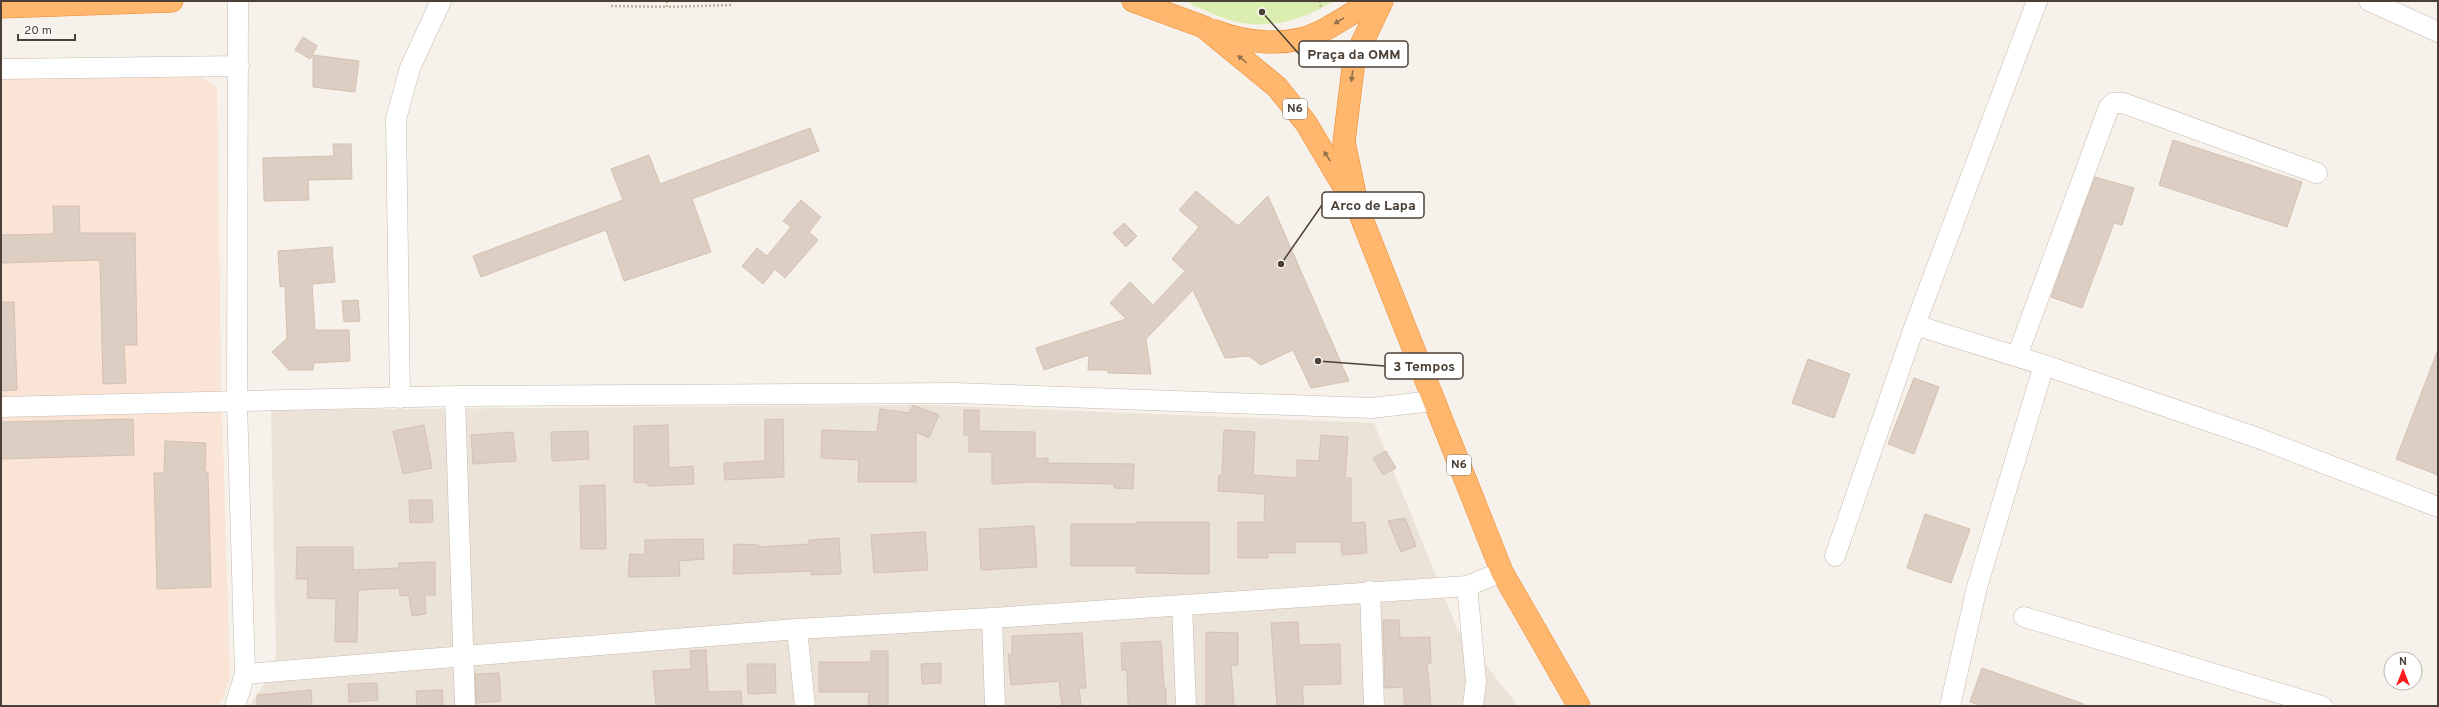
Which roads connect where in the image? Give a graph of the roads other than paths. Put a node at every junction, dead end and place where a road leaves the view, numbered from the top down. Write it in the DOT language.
graph roads {
  1 [pos="172,1"];
  2 [pos="238,1"];
  3 [pos="442,1"];
  4 [pos="1133,1"];
  5 [pos="1174,1"];
  6 [pos="1372,1"];
  7 [pos="1382,1"];
  8 [pos="2037,1"];
  9 [pos="2369,1"];
  10 [pos="1,7"];
  11 [pos="1204,27"];
  12 [pos="2438,32"];
  13 [pos="239,66"];
  14 [pos="1,69"];
  15 [pos="2317,172"];
  16 [pos="1360,214"];
  17 [pos="1915,325"];
  18 [pos="2017,356"];
  19 [pos="2044,365"];
  20 [pos="455,396"];
  21 [pos="400,398"];
  22 [pos="1433,401"];
  23 [pos="237,403"];
  24 [pos="1,407"];
  25 [pos="2438,507"];
  26 [pos="1835,556"];
  27 [pos="1502,572"];
  28 [pos="1467,586"];
  29 [pos="1370,591"];
  30 [pos="1182,605"];
  31 [pos="2024,617"];
  32 [pos="992,618"];
  33 [pos="797,629"];
  34 [pos="463,658"];
  35 [pos="245,674"];
  36 [pos="235,706"];
  37 [pos="465,706"];
  38 [pos="805,706"];
  39 [pos="995,706"];
  40 [pos="1186,706"];
  41 [pos="1374,706"];
  42 [pos="1473,706"];
  43 [pos="1579,706"];
  44 [pos="1950,706"];
  45 [pos="2322,706"];
  1 -- 10 [label="highway"];
  2 -- 13 [label="street"];
  3 -- 21 [label="street"];
  4 -- 11 [label="highway, N6"];
  5 -- 11 [label="highway, N6"];
  6 -- 11 [label="highway, N6, one-way"];
  7 -- 16 [label="highway, N6, one-way"];
  8 -- 17 [label="street"];
  9 -- 12 [label="street"];
  16 -- 11 [label="highway, N6, one-way"];
  13 -- 14 [label="street"];
  13 -- 23 [label="street"];
  15 -- 18 [label="street"];
  16 -- 22 [label="highway, N6"];
  17 -- 18 [label="street"];
  17 -- 26 [label="street"];
  18 -- 19 [label="street"];
  19 -- 25 [label="street"];
  19 -- 44 [label="street"];
  20 -- 21 [label="street"];
  20 -- 22 [label="street"];
  20 -- 34 [label="street"];
  21 -- 23 [label="street"];
  22 -- 27 [label="highway, N6"];
  23 -- 24 [label="street"];
  23 -- 35 [label="street"];
  27 -- 28 [label="street"];
  27 -- 43 [label="highway, N6"];
  28 -- 29 [label="street"];
  28 -- 42 [label="street"];
  29 -- 30 [label="street"];
  29 -- 41 [label="street"];
  30 -- 32 [label="street"];
  30 -- 40 [label="street"];
  31 -- 45 [label="street"];
  32 -- 33 [label="street"];
  32 -- 39 [label="street"];
  33 -- 34 [label="street"];
  33 -- 38 [label="street"];
  34 -- 35 [label="street"];
  34 -- 37 [label="street"];
  35 -- 36 [label="street"];
}
